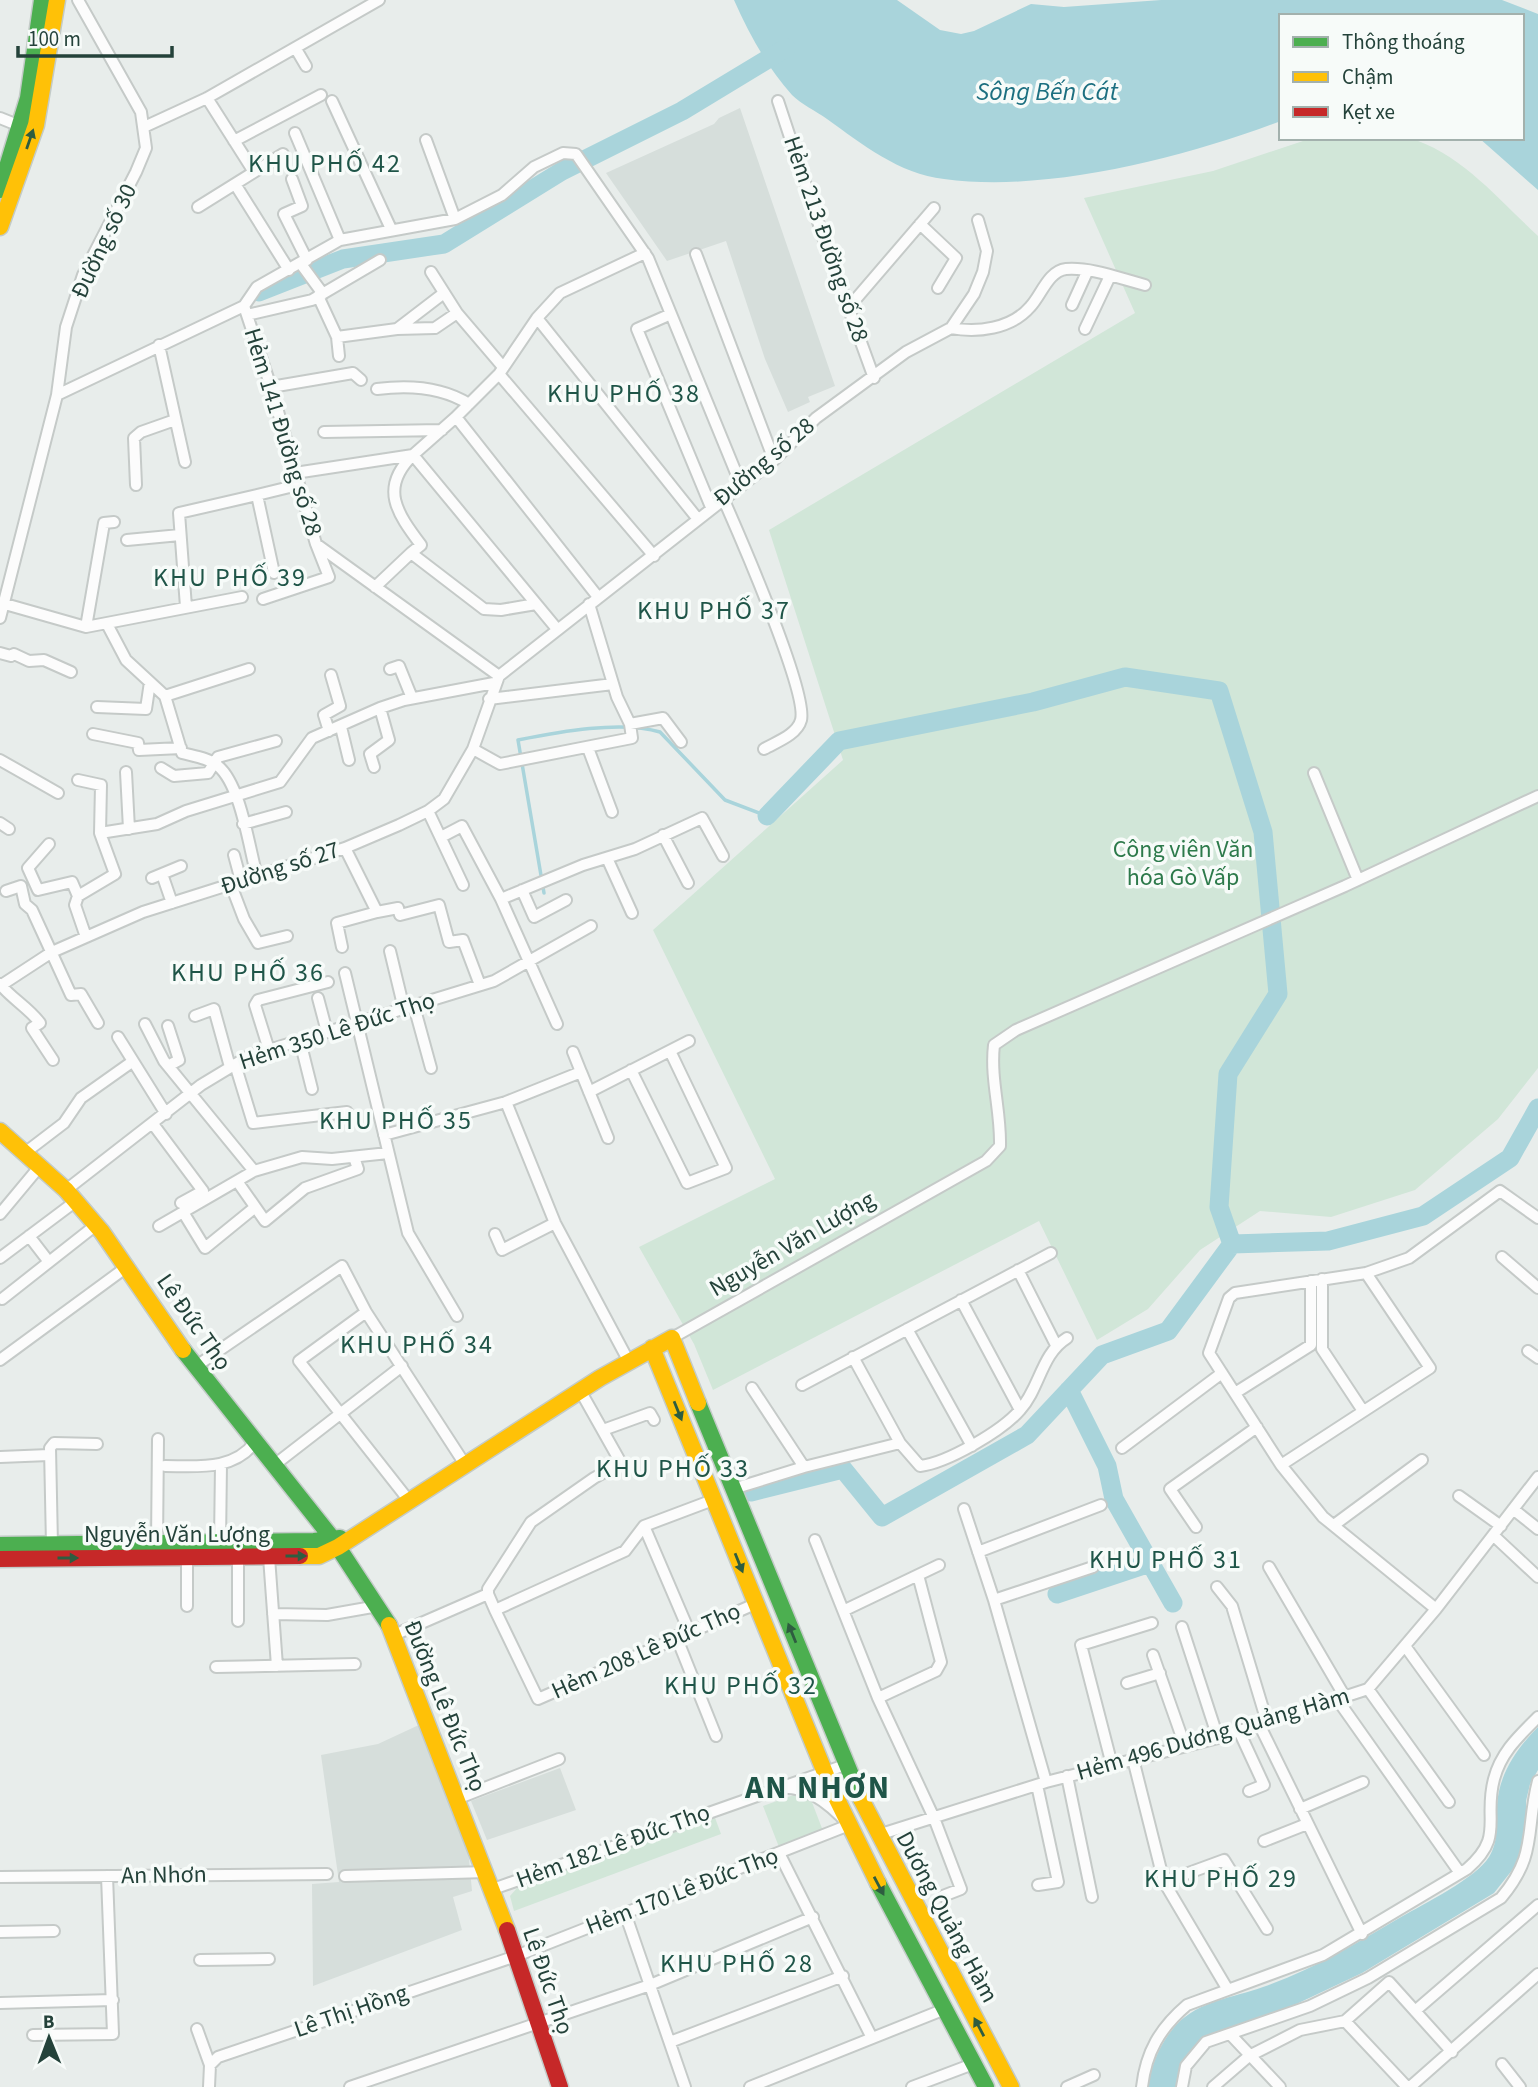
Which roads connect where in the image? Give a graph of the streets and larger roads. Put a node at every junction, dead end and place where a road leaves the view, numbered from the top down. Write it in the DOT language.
graph roads {
  1 [pos="41,0"];
  2 [pos="57,0"];
  3 [pos="78,0"];
  4 [pos="379,0"];
  5 [pos="296,49"];
  6 [pos="306,66"];
  7 [pos="321,95"];
  8 [pos="207,98"];
  9 [pos="332,101"];
  10 [pos="778,101"];
  11 [pos="0,118"];
  12 [pos="20,126"];
  13 [pos="144,127"];
  14 [pos="295,133"];
  15 [pos="426,140"];
  16 [pos="234,141"];
  17 [pos="283,154"];
  18 [pos="254,172"];
  19 [pos="292,180"];
  20 [pos="235,184"];
  21 [pos="0,190"];
  22 [pos="198,207"];
  23 [pos="934,208"];
  24 [pos="455,219"];
  25 [pos="978,220"];
  26 [pos="920,224"];
  27 [pos="0,227"];
  28 [pos="391,229"];
  29 [pos="340,240"];
  30 [pos="645,253"];
  31 [pos="696,254"];
  32 [pos="380,260"];
  33 [pos="305,268"];
  34 [pos="289,270"];
  35 [pos="431,272"];
  36 [pos="1087,272"];
  37 [pos="1110,276"];
  38 [pos="1145,285"];
  39 [pos="938,288"];
  40 [pos="444,293"];
  41 [pos="320,295"];
  42 [pos="1072,305"];
  43 [pos="849,307"];
  44 [pos="245,310"];
  45 [pos="457,313"];
  46 [pos="671,314"];
  47 [pos="537,318"];
  48 [pos="951,328"];
  49 [pos="397,329"];
  50 [pos="1085,329"];
  51 [pos="337,337"];
  52 [pos="159,345"];
  53 [pos="339,356"];
  54 [pos="501,370"];
  55 [pos="874,378"];
  56 [pos="361,380"];
  57 [pos="271,387"];
  58 [pos="377,389"];
  59 [pos="57,395"];
  60 [pos="469,404"];
  61 [pos="456,417"];
  62 [pos="176,420"];
  63 [pos="442,430"];
  64 [pos="324,432"];
  65 [pos="413,455"];
  66 [pos="774,460"];
  67 [pos="185,462"];
  68 [pos="295,473"];
  69 [pos="136,485"];
  70 [pos="298,485"];
  71 [pos="741,485"];
  72 [pos="257,495"];
  73 [pos="723,498"];
  74 [pos="711,508"];
  75 [pos="697,518"];
  76 [pos="114,522"];
  77 [pos="180,535"];
  78 [pos="127,540"];
  79 [pos="316,544"];
  80 [pos="411,553"];
  81 [pos="654,556"];
  82 [pos="274,573"];
  83 [pos="375,586"];
  84 [pos="242,597"];
  85 [pos="263,599"];
  86 [pos="594,600"];
  87 [pos="5,604"];
  88 [pos="536,604"];
  89 [pos="186,607"];
  90 [pos="0,618"];
  91 [pos="107,624"];
  92 [pos="86,627"];
  93 [pos="557,629"];
  94 [pos="0,653"];
  95 [pos="249,669"];
  96 [pos="390,669"];
  97 [pos="71,672"];
  98 [pos="331,675"];
  99 [pos="496,680"];
  100 [pos="150,682"];
  101 [pos="613,684"];
  102 [pos="165,696"];
  103 [pos="412,698"];
  104 [pos="489,699"];
  105 [pos="97,707"];
  106 [pos="380,708"];
  107 [pos="630,724"];
  108 [pos="341,727"];
  109 [pos="329,731"];
  110 [pos="93,734"];
  111 [pos="276,741"];
  112 [pos="681,742"];
  113 [pos="181,748"];
  114 [pos="588,748"];
  115 [pos="473,749"];
  116 [pos="764,750"];
  117 [pos="0,760"];
  118 [pos="349,760"];
  119 [pos="216,764"];
  120 [pos="374,767"];
  121 [pos="161,768"];
  122 [pos="126,772"];
  123 [pos="1314,773"];
  124 [pos="78,780"];
  125 [pos="58,793"];
  126 [pos="236,795"];
  127 [pos="1538,796"];
  128 [pos="286,811"];
  129 [pos="428,811"];
  130 [pos="612,812"];
  131 [pos="243,824"];
  132 [pos="129,829"];
  133 [pos="100,833"];
  134 [pos="663,835"];
  135 [pos="441,837"];
  136 [pos="50,844"];
  137 [pos="345,848"];
  138 [pos="234,855"];
  139 [pos="723,856"];
  140 [pos="607,858"];
  141 [pos="181,866"];
  142 [pos="257,876"];
  143 [pos="1358,880"];
  144 [pos="236,883"];
  145 [pos="688,883"];
  146 [pos="463,885"];
  147 [pos="38,890"];
  148 [pos="522,890"];
  149 [pos="6,891"];
  150 [pos="78,896"];
  151 [pos="501,899"];
  152 [pos="566,900"];
  153 [pos="172,903"];
  154 [pos="32,910"];
  155 [pos="377,912"];
  156 [pos="632,913"];
  157 [pos="591,926"];
  158 [pos="287,936"];
  159 [pos="86,937"];
  160 [pos="342,947"];
  161 [pos="390,951"];
  162 [pos="52,952"];
  163 [pos="529,963"];
  164 [pos="345,973"];
  165 [pos="328,982"];
  166 [pos="0,985"];
  167 [pos="480,985"];
  168 [pos="318,998"];
  169 [pos="409,1007"];
  170 [pos="195,1016"];
  171 [pos="98,1023"];
  172 [pos="356,1023"];
  173 [pos="145,1024"];
  174 [pos="557,1024"];
  175 [pos="168,1026"];
  176 [pos="327,1032"];
  177 [pos="118,1037"];
  178 [pos="300,1041"];
  179 [pos="689,1041"];
  180 [pos="269,1050"];
  181 [pos="670,1051"];
  182 [pos="573,1052"];
  183 [pos="53,1060"];
  184 [pos="129,1063"];
  185 [pos="232,1065"];
  186 [pos="168,1066"];
  187 [pos="431,1068"];
  188 [pos="631,1070"];
  189 [pos="581,1072"];
  190 [pos="312,1088"];
  191 [pos="589,1092"];
  192 [pos="190,1095"];
  193 [pos="506,1102"];
  194 [pos="347,1112"];
  195 [pos="166,1114"];
  196 [pos="153,1124"];
  197 [pos="0,1132"];
  198 [pos="384,1135"];
  199 [pos="608,1138"];
  200 [pos="26,1153"];
  201 [pos="388,1153"];
  202 [pos="354,1157"];
  203 [pos="40,1166"];
  204 [pos="254,1171"];
  205 [pos="237,1181"];
  206 [pos="71,1195"];
  207 [pos="182,1208"];
  208 [pos="253,1209"];
  209 [pos="0,1213"];
  210 [pos="1538,1218"];
  211 [pos="555,1223"];
  212 [pos="96,1225"];
  213 [pos="159,1226"];
  214 [pos="495,1234"];
  215 [pos="29,1236"];
  216 [pos="1051,1253"];
  217 [pos="1502,1257"];
  218 [pos="0,1258"];
  219 [pos="49,1262"];
  220 [pos="128,1266"];
  221 [pos="1018,1270"];
  222 [pos="1366,1273"];
  223 [pos="1316,1280"];
  224 [pos="1538,1288"];
  225 [pos="2,1299"];
  226 [pos="961,1300"];
  227 [pos="366,1311"];
  228 [pos="457,1316"];
  229 [pos="907,1329"];
  230 [pos="672,1338"];
  231 [pos="1068,1338"];
  232 [pos="1056,1345"];
  233 [pos="1317,1347"];
  234 [pos="652,1348"];
  235 [pos="1528,1351"];
  236 [pos="853,1357"];
  237 [pos="1538,1358"];
  238 [pos="0,1360"];
  239 [pos="628,1360"];
  240 [pos="402,1366"];
  241 [pos="195,1367"];
  242 [pos="1222,1373"];
  243 [pos="802,1385"];
  244 [pos="752,1388"];
  245 [pos="581,1392"];
  246 [pos="1235,1393"];
  247 [pos="1020,1410"];
  248 [pos="1363,1411"];
  249 [pos="342,1413"];
  250 [pos="654,1420"];
  251 [pos="1257,1427"];
  252 [pos="603,1430"];
  253 [pos="158,1438"];
  254 [pos="255,1443"];
  255 [pos="900,1443"];
  256 [pos="97,1444"];
  257 [pos="972,1446"];
  258 [pos="1122,1448"];
  259 [pos="48,1455"];
  260 [pos="0,1457"];
  261 [pos="1422,1460"];
  262 [pos="220,1464"];
  263 [pos="1282,1465"];
  264 [pos="165,1466"];
  265 [pos="274,1466"];
  266 [pos="466,1466"];
  267 [pos="804,1467"];
  268 [pos="1538,1477"];
  269 [pos="733,1489"];
  270 [pos="1459,1496"];
  271 [pos="713,1500"];
  272 [pos="410,1502"];
  273 [pos="1101,1505"];
  274 [pos="964,1509"];
  275 [pos="1513,1509"];
  276 [pos="1334,1525"];
  277 [pos="644,1526"];
  278 [pos="1196,1527"];
  279 [pos="1538,1529"];
  280 [pos="1498,1531"];
  281 [pos="815,1540"];
  282 [pos="340,1542"];
  283 [pos="220,1543"];
  284 [pos="157,1544"];
  285 [pos="0,1545"];
  286 [pos="52,1545"];
  287 [pos="978,1552"];
  288 [pos="187,1557"];
  289 [pos="238,1557"];
  290 [pos="269,1557"];
  291 [pos="0,1559"];
  292 [pos="939,1565"];
  293 [pos="1093,1567"];
  294 [pos="1269,1567"];
  295 [pos="918,1576"];
  296 [pos="1538,1577"];
  297 [pos="1217,1587"];
  298 [pos="488,1594"];
  299 [pos="994,1601"];
  300 [pos="755,1604"];
  301 [pos="187,1606"];
  302 [pos="378,1606"];
  303 [pos="495,1609"];
  304 [pos="1436,1609"];
  305 [pos="845,1610"];
  306 [pos="273,1614"];
  307 [pos="238,1621"];
  308 [pos="1152,1623"];
  309 [pos="1182,1627"];
  310 [pos="689,1631"];
  311 [pos="394,1634"];
  312 [pos="676,1636"];
  313 [pos="1405,1646"];
  314 [pos="1153,1655"];
  315 [pos="355,1664"];
  316 [pos="277,1665"];
  317 [pos="216,1667"];
  318 [pos="1160,1673"];
  319 [pos="1127,1683"];
  320 [pos="1368,1689"];
  321 [pos="878,1698"];
  322 [pos="1341,1698"];
  323 [pos="1538,1717"];
  324 [pos="1263,1723"];
  325 [pos="1239,1731"];
  326 [pos="716,1736"];
  327 [pos="1218,1738"];
  328 [pos="1185,1746"];
  329 [pos="1484,1755"];
  330 [pos="559,1759"];
  331 [pos="1133,1759"];
  332 [pos="845,1765"];
  333 [pos="1112,1765"];
  334 [pos="824,1772"];
  335 [pos="1066,1776"];
  336 [pos="1538,1781"];
  337 [pos="1363,1782"];
  338 [pos="1041,1784"];
  339 [pos="773,1789"];
  340 [pos="1249,1791"];
  341 [pos="459,1798"];
  342 [pos="1450,1802"];
  343 [pos="1300,1809"];
  344 [pos="934,1818"];
  345 [pos="1307,1824"];
  346 [pos="849,1825"];
  347 [pos="878,1835"];
  348 [pos="1264,1842"];
  349 [pos="779,1853"];
  350 [pos="486,1871"];
  351 [pos="1460,1873"];
  352 [pos="327,1874"];
  353 [pos="107,1876"];
  354 [pos="345,1876"];
  355 [pos="0,1877"];
  356 [pos="1164,1882"];
  357 [pos="1038,1885"];
  358 [pos="493,1889"];
  359 [pos="943,1896"];
  360 [pos="1092,1897"];
  361 [pos="1535,1912"];
  362 [pos="625,1913"];
  363 [pos="813,1917"];
  364 [pos="1267,1929"];
  365 [pos="54,1931"];
  366 [pos="0,1932"];
  367 [pos="1362,1934"];
  368 [pos="516,1956"];
  369 [pos="269,1959"];
  370 [pos="200,1961"];
  371 [pos="1538,1974"];
  372 [pos="843,1976"];
  373 [pos="650,1984"];
  374 [pos="1228,1990"];
  375 [pos="113,2000"];
  376 [pos="0,2003"];
  377 [pos="945,2010"];
  378 [pos="1415,2011"];
  379 [pos="537,2021"];
  380 [pos="1345,2021"];
  381 [pos="197,2029"];
  382 [pos="1230,2034"];
  383 [pos="33,2035"];
  384 [pos="872,2038"];
  385 [pos="670,2042"];
  386 [pos="1452,2052"];
  387 [pos="1249,2056"];
  388 [pos="973,2064"];
  389 [pos="1502,2064"];
  390 [pos="210,2065"];
  391 [pos="1094,2075"];
  392 [pos="918,2086"];
  393 [pos="209,2087"];
  394 [pos="350,2087"];
  395 [pos="560,2087"];
  396 [pos="685,2087"];
  397 [pos="750,2087"];
  398 [pos="986,2087"];
  399 [pos="1011,2087"];
  400 [pos="1068,2087"];
  401 [pos="1142,2087"];
  402 [pos="1182,2087"];
  403 [pos="1213,2087"];
  404 [pos="1280,2087"];
  405 [pos="1408,2087"];
  406 [pos="1520,2087"];
  1 -- 12 [label="street"];
  27 -- 2 [label="street, one-way"];
  3 -- 13 [label="street, Đường số 30"];
  4 -- 5 [label="street"];
  5 -- 6 [label="street"];
  5 -- 8 [label="street"];
  7 -- 16 [label="street"];
  8 -- 13 [label="street"];
  8 -- 16 [label="street"];
  9 -- 28 [label="street"];
  10 -- 43 [label="street, Hẻm 213 Đường số 28"];
  11 -- 12 [label="street"];
  12 -- 21 [label="street"];
  13 -- 59 [label="street, Đường số 30"];
  14 -- 29 [label="street"];
  15 -- 24 [label="street"];
  16 -- 18 [label="street"];
  17 -- 18 [label="street"];
  18 -- 20 [label="street"];
  19 -- 33 [label="street"];
  20 -- 22 [label="street"];
  20 -- 34 [label="street"];
  23 -- 26 [label="street"];
  24 -- 28 [label="street"];
  24 -- 30 [label="street"];
  25 -- 48 [label="street, Đường số 28"];
  26 -- 39 [label="street"];
  26 -- 43 [label="street"];
  28 -- 29 [label="street"];
  29 -- 33 [label="street"];
  30 -- 46 [label="street"];
  30 -- 47 [label="street"];
  31 -- 66 [label="street"];
  32 -- 41 [label="street"];
  33 -- 34 [label="street"];
  33 -- 41 [label="street"];
  34 -- 44 [label="street"];
  35 -- 40 [label="street"];
  36 -- 37 [label="street"];
  36 -- 42 [label="street"];
  36 -- 48 [label="street"];
  37 -- 38 [label="street"];
  37 -- 50 [label="street"];
  40 -- 45 [label="street"];
  40 -- 49 [label="street"];
  41 -- 44 [label="street"];
  41 -- 51 [label="street"];
  43 -- 55 [label="street, Hẻm 213 Đường số 28"];
  44 -- 52 [label="street"];
  44 -- 57 [label="street, Hẻm 141 Đường số 28"];
  45 -- 49 [label="street"];
  45 -- 54 [label="street"];
  46 -- 71 [label="street"];
  46 -- 74 [label="street"];
  47 -- 54 [label="street"];
  47 -- 75 [label="street"];
  48 -- 55 [label="street, Đường số 28"];
  49 -- 51 [label="street"];
  51 -- 53 [label="street"];
  52 -- 59 [label="street"];
  52 -- 62 [label="street"];
  54 -- 60 [label="street"];
  54 -- 81 [label="street"];
  55 -- 66 [label="street, Đường số 28"];
  56 -- 57 [label="street"];
  57 -- 68 [label="street, Hẻm 141 Đường số 28"];
  58 -- 60 [label="street"];
  59 -- 87 [label="street, Đường số 30"];
  60 -- 61 [label="street"];
  61 -- 63 [label="street"];
  61 -- 86 [label="street"];
  62 -- 67 [label="street"];
  62 -- 69 [label="street"];
  63 -- 64 [label="street"];
  63 -- 65 [label="street"];
  65 -- 68 [label="street"];
  65 -- 80 [label="street"];
  65 -- 88 [label="street"];
  66 -- 71 [label="street, Đường số 28"];
  68 -- 70 [label="street, Hẻm 141 Đường số 28"];
  70 -- 72 [label="street"];
  70 -- 79 [label="street, Hẻm 141 Đường số 28"];
  71 -- 73 [label="street, Đường số 28"];
  72 -- 77 [label="street"];
  72 -- 82 [label="street"];
  73 -- 74 [label="street, Đường số 28"];
  73 -- 116 [label="street"];
  74 -- 75 [label="street, Đường số 28"];
  75 -- 81 [label="street, Đường số 28"];
  76 -- 92 [label="street"];
  77 -- 78 [label="street"];
  77 -- 89 [label="street"];
  79 -- 83 [label="street, Hẻm 141 Đường số 28"];
  79 -- 85 [label="street"];
  80 -- 83 [label="street"];
  80 -- 88 [label="street"];
  81 -- 86 [label="street, Đường số 28"];
  83 -- 99 [label="street, Hẻm 141 Đường số 28"];
  84 -- 89 [label="street"];
  86 -- 93 [label="street, Đường số 28"];
  86 -- 101 [label="street"];
  87 -- 90 [label="street, Đường số 30"];
  87 -- 92 [label="street"];
  88 -- 93 [label="street"];
  89 -- 91 [label="street"];
  91 -- 92 [label="street"];
  91 -- 100 [label="street"];
  93 -- 99 [label="street, Đường số 28"];
  94 -- 97 [label="street"];
  95 -- 102 [label="street"];
  96 -- 103 [label="street"];
  98 -- 109 [label="street"];
  99 -- 103 [label="street"];
  99 -- 104 [label="street, Đường số 27"];
  100 -- 102 [label="street"];
  100 -- 105 [label="street"];
  101 -- 104 [label="street"];
  101 -- 107 [label="street"];
  102 -- 113 [label="street"];
  103 -- 106 [label="street"];
  104 -- 115 [label="street, Đường số 27"];
  106 -- 108 [label="street"];
  106 -- 120 [label="street"];
  107 -- 112 [label="street"];
  107 -- 114 [label="street"];
  108 -- 109 [label="street"];
  108 -- 118 [label="street"];
  109 -- 126 [label="street"];
  110 -- 113 [label="street"];
  111 -- 119 [label="street"];
  113 -- 119 [label="street"];
  114 -- 115 [label="street"];
  114 -- 130 [label="street"];
  115 -- 129 [label="street, Đường số 27"];
  117 -- 125 [label="street"];
  119 -- 121 [label="street"];
  119 -- 126 [label="street"];
  122 -- 132 [label="street"];
  123 -- 143 [label="street"];
  124 -- 133 [label="street"];
  126 -- 131 [label="street"];
  126 -- 132 [label="street"];
  127 -- 143 [label="street"];
  128 -- 131 [label="street"];
  129 -- 135 [label="street"];
  129 -- 137 [label="street, Đường số 27"];
  131 -- 142 [label="street"];
  132 -- 133 [label="street"];
  133 -- 150 [label="street"];
  134 -- 139 [label="street"];
  134 -- 140 [label="street"];
  134 -- 145 [label="street"];
  135 -- 146 [label="street"];
  135 -- 151 [label="street"];
  136 -- 147 [label="street"];
  137 -- 142 [label="street, Đường số 27"];
  137 -- 155 [label="street"];
  138 -- 144 [label="street"];
  140 -- 148 [label="street"];
  140 -- 156 [label="street"];
  141 -- 153 [label="street"];
  142 -- 144 [label="street, Đường số 27"];
  143 -- 230 [label="street, Nguyễn Văn Lượng"];
  144 -- 153 [label="street, Đường số 27"];
  144 -- 158 [label="street"];
  147 -- 150 [label="street"];
  147 -- 154 [label="street"];
  148 -- 151 [label="street"];
  148 -- 152 [label="street"];
  149 -- 154 [label="street"];
  150 -- 159 [label="street"];
  151 -- 163 [label="street"];
  153 -- 159 [label="street, Đường số 27"];
  154 -- 162 [label="street"];
  155 -- 160 [label="street"];
  155 -- 167 [label="street"];
  157 -- 163 [label="street, Hẻm 350 Lê Đức Thọ"];
  159 -- 162 [label="street, Đường số 27"];
  161 -- 169 [label="street"];
  162 -- 166 [label="street, Đường số 27"];
  162 -- 171 [label="street"];
  163 -- 167 [label="street, Hẻm 350 Lê Đức Thọ"];
  163 -- 174 [label="street"];
  164 -- 172 [label="street"];
  165 -- 180 [label="street"];
  166 -- 183 [label="street"];
  167 -- 169 [label="street, Hẻm 350 Lê Đức Thọ"];
  168 -- 176 [label="street"];
  169 -- 172 [label="street, Hẻm 350 Lê Đức Thọ"];
  169 -- 187 [label="street"];
  170 -- 185 [label="street"];
  172 -- 176 [label="street, Hẻm 350 Lê Đức Thọ"];
  172 -- 198 [label="street"];
  173 -- 186 [label="street"];
  175 -- 186 [label="street"];
  176 -- 178 [label="street, Hẻm 350 Lê Đức Thọ"];
  177 -- 195 [label="street"];
  178 -- 180 [label="street, Hẻm 350 Lê Đức Thọ"];
  178 -- 190 [label="street"];
  179 -- 181 [label="street"];
  180 -- 185 [label="street, Hẻm 350 Lê Đức Thọ"];
  181 -- 188 [label="street"];
  181 -- 188 [label="street"];
  182 -- 189 [label="street"];
  184 -- 200 [label="street"];
  185 -- 192 [label="street, Hẻm 350 Lê Đức Thọ"];
  185 -- 194 [label="street"];
  186 -- 192 [label="street"];
  188 -- 191 [label="street"];
  189 -- 191 [label="street"];
  189 -- 193 [label="street"];
  191 -- 199 [label="street"];
  192 -- 195 [label="street, Hẻm 350 Lê Đức Thọ"];
  192 -- 204 [label="street"];
  193 -- 198 [label="street"];
  193 -- 211 [label="street"];
  195 -- 196 [label="street, Hẻm 350 Lê Đức Thọ"];
  196 -- 206 [label="street, Hẻm 350 Lê Đức Thọ"];
  196 -- 207 [label="street"];
  197 -- 200 [label="street, Lê Đức Thọ"];
  198 -- 201 [label="street"];
  200 -- 203 [label="street, Lê Đức Thọ"];
  201 -- 202 [label="street"];
  201 -- 228 [label="street"];
  202 -- 204 [label="street"];
  202 -- 208 [label="street"];
  203 -- 206 [label="street, Lê Đức Thọ"];
  203 -- 209 [label="street"];
  204 -- 205 [label="street"];
  205 -- 207 [label="street"];
  205 -- 208 [label="street"];
  206 -- 212 [label="street, Lê Đức Thọ"];
  206 -- 215 [label="street, Hẻm 350 Lê Đức Thọ"];
  207 -- 208 [label="street"];
  207 -- 213 [label="street"];
  210 -- 222 [label="street"];
  211 -- 214 [label="street"];
  211 -- 239 [label="street"];
  212 -- 219 [label="street"];
  212 -- 220 [label="street, Lê Đức Thọ"];
  215 -- 218 [label="street, Hẻm 350 Lê Đức Thọ"];
  215 -- 219 [label="street"];
  216 -- 221 [label="street"];
  217 -- 224 [label="street"];
  219 -- 225 [label="street"];
  220 -- 238 [label="street"];
  220 -- 241 [label="street, Lê Đức Thọ"];
  221 -- 226 [label="street"];
  221 -- 232 [label="street"];
  222 -- 223 [label="street"];
  222 -- 248 [label="street"];
  223 -- 233 [label="street"];
  223 -- 242 [label="street"];
  226 -- 229 [label="street"];
  226 -- 247 [label="street"];
  227 -- 240 [label="street"];
  227 -- 241 [label="street"];
  227 -- 249 [label="street"];
  229 -- 236 [label="street"];
  229 -- 257 [label="street"];
  230 -- 234 [label="street, Nguyễn Văn Lượng"];
  230 -- 269 [label="street, Dương Quảng Hàm"];
  231 -- 232 [label="street"];
  232 -- 247 [label="street"];
  233 -- 246 [label="street"];
  233 -- 248 [label="street"];
  234 -- 239 [label="street, Nguyễn Văn Lượng"];
  234 -- 271 [label="street, Dương Quảng Hàm, one-way"];
  235 -- 237 [label="street"];
  236 -- 243 [label="street"];
  236 -- 255 [label="street"];
  239 -- 245 [label="street, Nguyễn Văn Lượng"];
  240 -- 249 [label="street"];
  240 -- 266 [label="street"];
  241 -- 254 [label="street, Lê Đức Thọ"];
  242 -- 246 [label="street"];
  242 -- 258 [label="street"];
  244 -- 267 [label="street"];
  245 -- 252 [label="street"];
  245 -- 266 [label="street, Nguyễn Văn Lượng"];
  246 -- 251 [label="street"];
  247 -- 257 [label="street"];
  248 -- 263 [label="street"];
  249 -- 265 [label="street"];
  249 -- 272 [label="street"];
  250 -- 252 [label="street"];
  251 -- 263 [label="street"];
  251 -- 278 [label="street"];
  252 -- 298 [label="street"];
  253 -- 284 [label="street"];
  254 -- 262 [label="street"];
  254 -- 265 [label="street, Lê Đức Thọ"];
  255 -- 257 [label="street"];
  255 -- 267 [label="street"];
  256 -- 259 [label="street"];
  259 -- 260 [label="street"];
  259 -- 286 [label="street"];
  261 -- 276 [label="street"];
  262 -- 264 [label="street"];
  262 -- 283 [label="street"];
  263 -- 276 [label="street"];
  265 -- 282 [label="street, Lê Đức Thọ"];
  266 -- 272 [label="street, Nguyễn Văn Lượng"];
  267 -- 269 [label="street"];
  268 -- 275 [label="street, Hẻm 496 Dương Quảng Hàm"];
  332 -- 269 [label="street, Dương Quảng Hàm, one-way"];
  270 -- 280 [label="street"];
  271 -- 277 [label="street"];
  271 -- 300 [label="street, Dương Quảng Hàm, one-way"];
  272 -- 282 [label="street, Nguyễn Văn Lượng"];
  273 -- 287 [label="street"];
  274 -- 287 [label="street"];
  275 -- 279 [label="street"];
  275 -- 280 [label="street, Hẻm 496 Dương Quảng Hàm"];
  276 -- 304 [label="street"];
  277 -- 303 [label="street"];
  277 -- 310 [label="street"];
  280 -- 296 [label="street"];
  280 -- 304 [label="street, Hẻm 496 Dương Quảng Hàm"];
  281 -- 305 [label="street"];
  282 -- 283 [label="street, Nguyễn Văn Lượng"];
  290 -- 282 [label="street, Nguyễn Văn Lượng, one-way"];
  282 -- 302 [label="street, Đường Lê Đức Thọ"];
  283 -- 284 [label="street, Nguyễn Văn Lượng"];
  284 -- 286 [label="street, Nguyễn Văn Lượng"];
  285 -- 286 [label="street, Nguyễn Văn Lượng"];
  287 -- 299 [label="street"];
  288 -- 289 [label="street, Nguyễn Văn Lượng"];
  291 -- 288 [label="street, Nguyễn Văn Lượng, one-way"];
  288 -- 301 [label="street"];
  289 -- 290 [label="street, Nguyễn Văn Lượng"];
  289 -- 307 [label="street"];
  290 -- 306 [label="street"];
  292 -- 295 [label="street"];
  293 -- 299 [label="street"];
  294 -- 322 [label="street"];
  295 -- 305 [label="street"];
  295 -- 321 [label="street"];
  297 -- 324 [label="street"];
  298 -- 303 [label="street"];
  298 -- 311 [label="street"];
  299 -- 338 [label="street"];
  300 -- 310 [label="street, Hẻm 208 Lê Đức Thọ"];
  300 -- 334 [label="street, Dương Quảng Hàm"];
  302 -- 306 [label="street"];
  302 -- 311 [label="street, Đường Lê Đức Thọ"];
  303 -- 312 [label="street, Hẻm 208 Lê Đức Thọ"];
  304 -- 313 [label="street, Hẻm 496 Dương Quảng Hàm"];
  305 -- 321 [label="street"];
  306 -- 316 [label="street"];
  308 -- 333 [label="street"];
  309 -- 327 [label="street"];
  310 -- 312 [label="street, Hẻm 208 Lê Đức Thọ"];
  311 -- 341 [label="street, Đường Lê Đức Thọ"];
  312 -- 326 [label="street"];
  313 -- 320 [label="street, Hẻm 496 Dương Quảng Hàm"];
  313 -- 329 [label="street"];
  314 -- 318 [label="street"];
  315 -- 316 [label="street"];
  316 -- 317 [label="street"];
  318 -- 319 [label="street"];
  318 -- 328 [label="street"];
  320 -- 322 [label="street, Hẻm 496 Dương Quảng Hàm"];
  320 -- 342 [label="street"];
  321 -- 344 [label="street"];
  322 -- 324 [label="street, Hẻm 496 Dương Quảng Hàm"];
  322 -- 351 [label="street"];
  323 -- 351 [label="street"];
  324 -- 325 [label="street, Hẻm 496 Dương Quảng Hàm"];
  324 -- 343 [label="street"];
  325 -- 327 [label="street, Hẻm 496 Dương Quảng Hàm"];
  325 -- 340 [label="street"];
  327 -- 328 [label="street, Hẻm 496 Dương Quảng Hàm"];
  328 -- 331 [label="street, Hẻm 496 Dương Quảng Hàm"];
  330 -- 341 [label="street"];
  331 -- 333 [label="street, Hẻm 496 Dương Quảng Hàm"];
  331 -- 356 [label="street"];
  332 -- 334 [label="street, Hẻm 182 Lê Đức Thọ"];
  332 -- 347 [label="street, Dương Quảng Hàm"];
  333 -- 335 [label="street, Hẻm 496 Dương Quảng Hàm"];
  334 -- 339 [label="street, Hẻm 182 Lê Đức Thọ"];
  334 -- 346 [label="street, Dương Quảng Hàm"];
  335 -- 338 [label="street, Hẻm 496 Dương Quảng Hàm"];
  335 -- 360 [label="street"];
  336 -- 382 [label="street"];
  337 -- 343 [label="street"];
  338 -- 344 [label="street, Hẻm 496 Dương Quảng Hàm"];
  338 -- 357 [label="street"];
  339 -- 346 [label="street, Hẻm 182 Lê Đức Thọ"];
  339 -- 358 [label="street, Hẻm 182 Lê Đức Thọ"];
  341 -- 350 [label="street, Đường Lê Đức Thọ"];
  343 -- 345 [label="street"];
  344 -- 347 [label="street, Hẻm 496 Dương Quảng Hàm"];
  344 -- 359 [label="street"];
  345 -- 348 [label="street"];
  345 -- 367 [label="street"];
  346 -- 349 [label="street, Hẻm 170 Lê Đức Thọ"];
  346 -- 377 [label="street, Dương Quảng Hàm, one-way"];
  399 -- 347 [label="street, Dương Quảng Hàm, one-way"];
  349 -- 362 [label="street, Hẻm 170 Lê Đức Thọ"];
  349 -- 363 [label="street"];
  350 -- 354 [label="street"];
  350 -- 358 [label="street, Đường Lê Đức Thọ"];
  351 -- 367 [label="street"];
  352 -- 353 [label="street, An Nhơn"];
  353 -- 355 [label="street, An Nhơn"];
  353 -- 375 [label="street"];
  356 -- 364 [label="street"];
  356 -- 374 [label="street"];
  358 -- 368 [label="street, Lê Đức Thọ"];
  361 -- 378 [label="street"];
  362 -- 368 [label="street, Hẻm 170 Lê Đức Thọ"];
  362 -- 373 [label="street"];
  363 -- 372 [label="street"];
  363 -- 373 [label="street"];
  365 -- 366 [label="street"];
  367 -- 374 [label="street"];
  368 -- 379 [label="street, Lê Đức Thọ"];
  368 -- 390 [label="street, Lê Thị Hồng"];
  369 -- 370 [label="street"];
  371 -- 386 [label="street"];
  372 -- 384 [label="street"];
  372 -- 385 [label="street"];
  373 -- 379 [label="street"];
  373 -- 385 [label="street"];
  374 -- 401 [label="street"];
  375 -- 376 [label="street"];
  375 -- 383 [label="street"];
  377 -- 384 [label="street"];
  377 -- 388 [label="street, Dương Quảng Hàm"];
  378 -- 380 [label="street"];
  378 -- 386 [label="street"];
  379 -- 394 [label="street"];
  379 -- 395 [label="street, Lê Đức Thọ"];
  380 -- 387 [label="street"];
  380 -- 405 [label="street"];
  381 -- 390 [label="street"];
  382 -- 387 [label="street"];
  382 -- 402 [label="street"];
  384 -- 397 [label="street"];
  385 -- 396 [label="street"];
  386 -- 405 [label="street"];
  387 -- 403 [label="street"];
  387 -- 404 [label="street"];
  388 -- 392 [label="street"];
  388 -- 398 [label="street, Dương Quảng Hàm"];
  389 -- 406 [label="street"];
  390 -- 393 [label="street"];
  391 -- 400 [label="street"];
}
